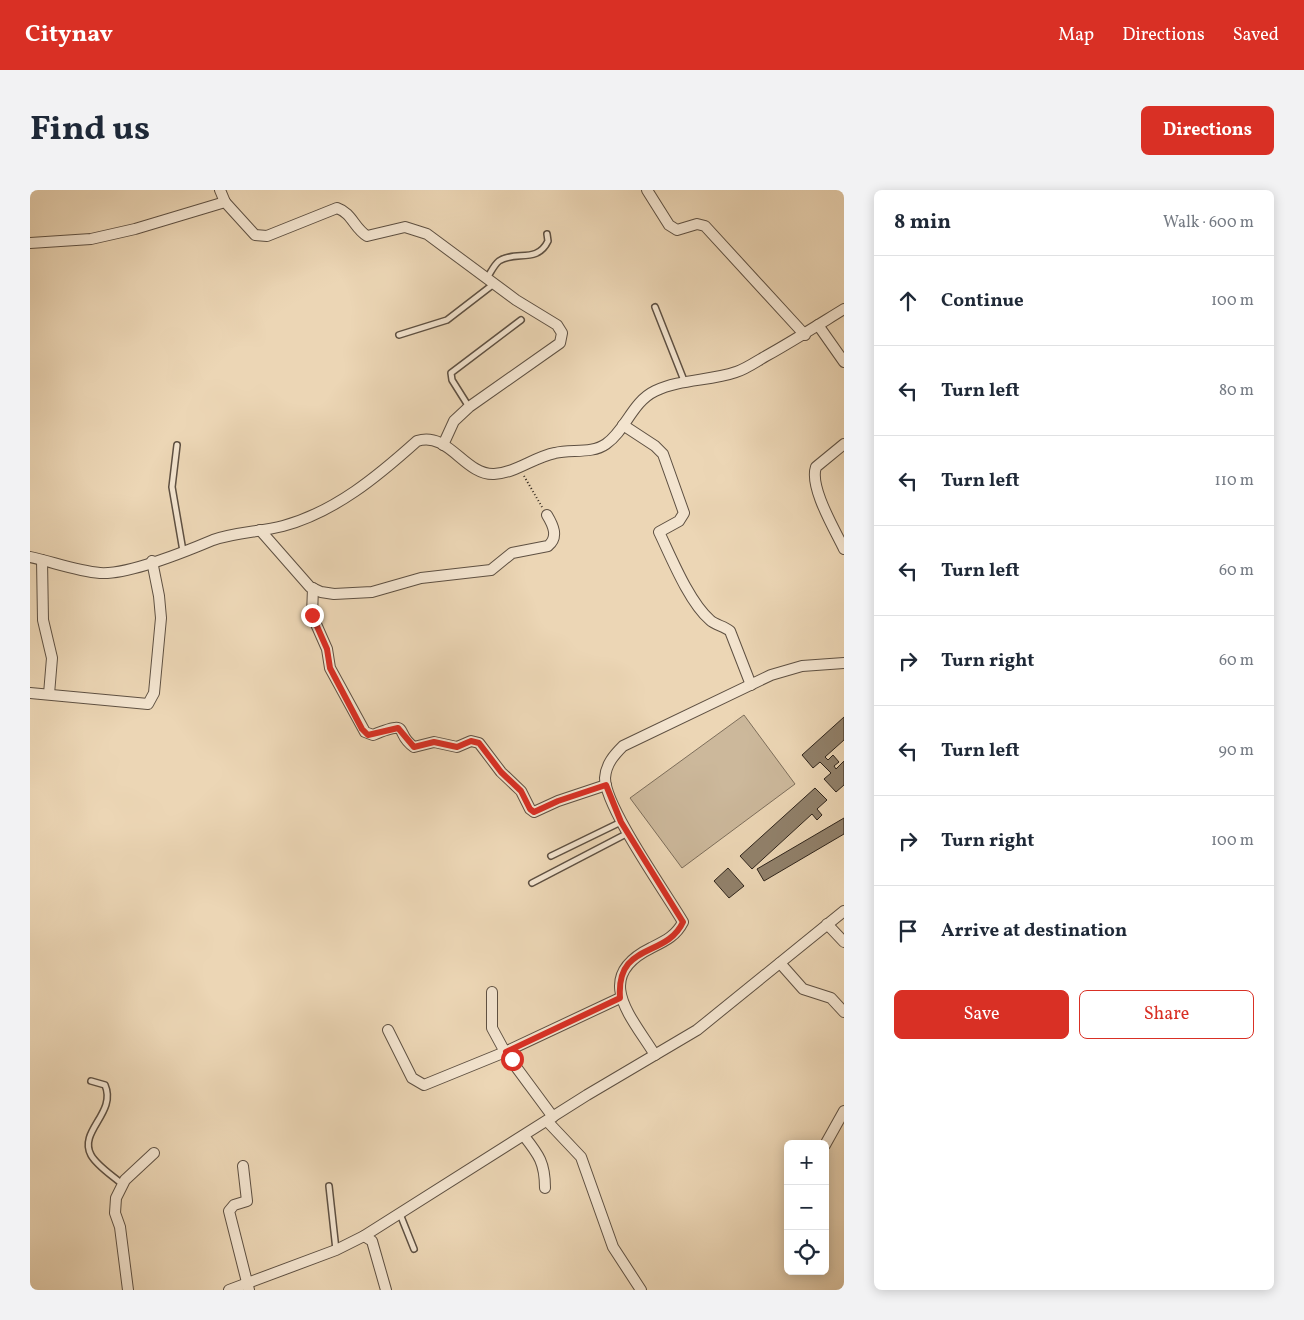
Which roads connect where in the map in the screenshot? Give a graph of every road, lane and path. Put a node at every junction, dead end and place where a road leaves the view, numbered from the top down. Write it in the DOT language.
graph roads {
  1 [pos="220,190"];
  2 [pos="647,190"];
  3 [pos="225,202"];
  4 [pos="547,234"];
  5 [pos="30,243"];
  6 [pos="491,280"];
  7 [pos="655,308"];
  8 [pos="844,309"];
  9 [pos="521,320"];
  10 [pos="818,325"];
  11 [pos="399,335"];
  12 [pos="805,335"];
  13 [pos="844,362"];
  14 [pos="685,383"];
  15 [pos="469,407"];
  16 [pos="623,426"];
  17 [pos="844,444"];
  18 [pos="177,445"];
  19 [pos="444,445"];
  20 [pos="519,468"];
  21 [pos="547,515"];
  22 [pos="260,530"];
  23 [pos="844,549"];
  24 [pos="183,552"];
  25 [pos="30,557"];
  26 [pos="42,560"];
  27 [pos="152,561"];
  28 [pos="313,588"];
  29 [pos="844,663"];
  30 [pos="751,684"];
  31 [pos="30,693"];
  32 [pos="49,694"];
  33 [pos="606,785"];
  34 [pos="621,822"];
  35 [pos="628,833"];
  36 [pos="551,856"];
  37 [pos="532,883"];
  38 [pos="844,911"];
  39 [pos="827,924"];
  40 [pos="844,942"];
  41 [pos="780,963"];
  42 [pos="492,992"];
  43 [pos="620,998"];
  44 [pos="844,1012"];
  45 [pos="388,1030"];
  46 [pos="506,1052"];
  47 [pos="655,1055"];
  48 [pos="91,1081"];
  49 [pos="844,1111"];
  50 [pos="550,1119"];
  51 [pos="524,1136"];
  52 [pos="828,1140"];
  53 [pos="154,1153"];
  54 [pos="243,1166"];
  55 [pos="123,1184"];
  56 [pos="329,1186"];
  57 [pos="545,1188"];
  58 [pos="400,1214"];
  59 [pos="364,1236"];
  60 [pos="414,1249"];
  61 [pos="336,1250"];
  62 [pos="248,1287"];
  63 [pos="128,1290"];
  64 [pos="229,1290"];
  65 [pos="386,1290"];
  66 [pos="641,1290"];
  1 -- 3 [label="street"];
  2 -- 12 [label="street"];
  3 -- 5 [label="street"];
  3 -- 6 [label="street"];
  4 -- 6 [label="lane"];
  6 -- 11 [label="lane"];
  6 -- 15 [label="street"];
  7 -- 14 [label="lane"];
  8 -- 10 [label="street"];
  9 -- 15 [label="lane"];
  10 -- 12 [label="street"];
  10 -- 13 [label="street"];
  12 -- 14 [label="street"];
  14 -- 16 [label="street"];
  15 -- 19 [label="street"];
  16 -- 20 [label="street"];
  16 -- 30 [label="street"];
  17 -- 23 [label="street"];
  18 -- 24 [label="lane"];
  19 -- 20 [label="street"];
  19 -- 22 [label="street"];
  20 -- 21 [label="path"];
  21 -- 28 [label="street"];
  22 -- 24 [label="street"];
  22 -- 28 [label="street"];
  24 -- 27 [label="street"];
  25 -- 26 [label="street"];
  26 -- 27 [label="street"];
  26 -- 32 [label="street"];
  27 -- 32 [label="street"];
  28 -- 33 [label="street"];
  29 -- 30 [label="street"];
  30 -- 33 [label="street"];
  31 -- 32 [label="street"];
  33 -- 34 [label="street"];
  34 -- 35 [label="street"];
  34 -- 36 [label="lane"];
  35 -- 37 [label="lane"];
  35 -- 43 [label="street"];
  38 -- 39 [label="street"];
  39 -- 40 [label="street"];
  39 -- 41 [label="street"];
  41 -- 44 [label="street"];
  41 -- 47 [label="street"];
  42 -- 46 [label="street"];
  43 -- 46 [label="street"];
  43 -- 47 [label="street"];
  45 -- 46 [label="street"];
  46 -- 50 [label="street"];
  47 -- 50 [label="street"];
  48 -- 55 [label="lane"];
  49 -- 52 [label="street"];
  50 -- 51 [label="street"];
  50 -- 66 [label="street"];
  51 -- 57 [label="street"];
  51 -- 58 [label="street"];
  53 -- 55 [label="street"];
  54 -- 62 [label="street"];
  55 -- 63 [label="street"];
  56 -- 61 [label="lane"];
  58 -- 59 [label="street"];
  58 -- 60 [label="lane"];
  59 -- 61 [label="street"];
  59 -- 65 [label="street"];
  61 -- 62 [label="street"];
  62 -- 64 [label="street"];
}
